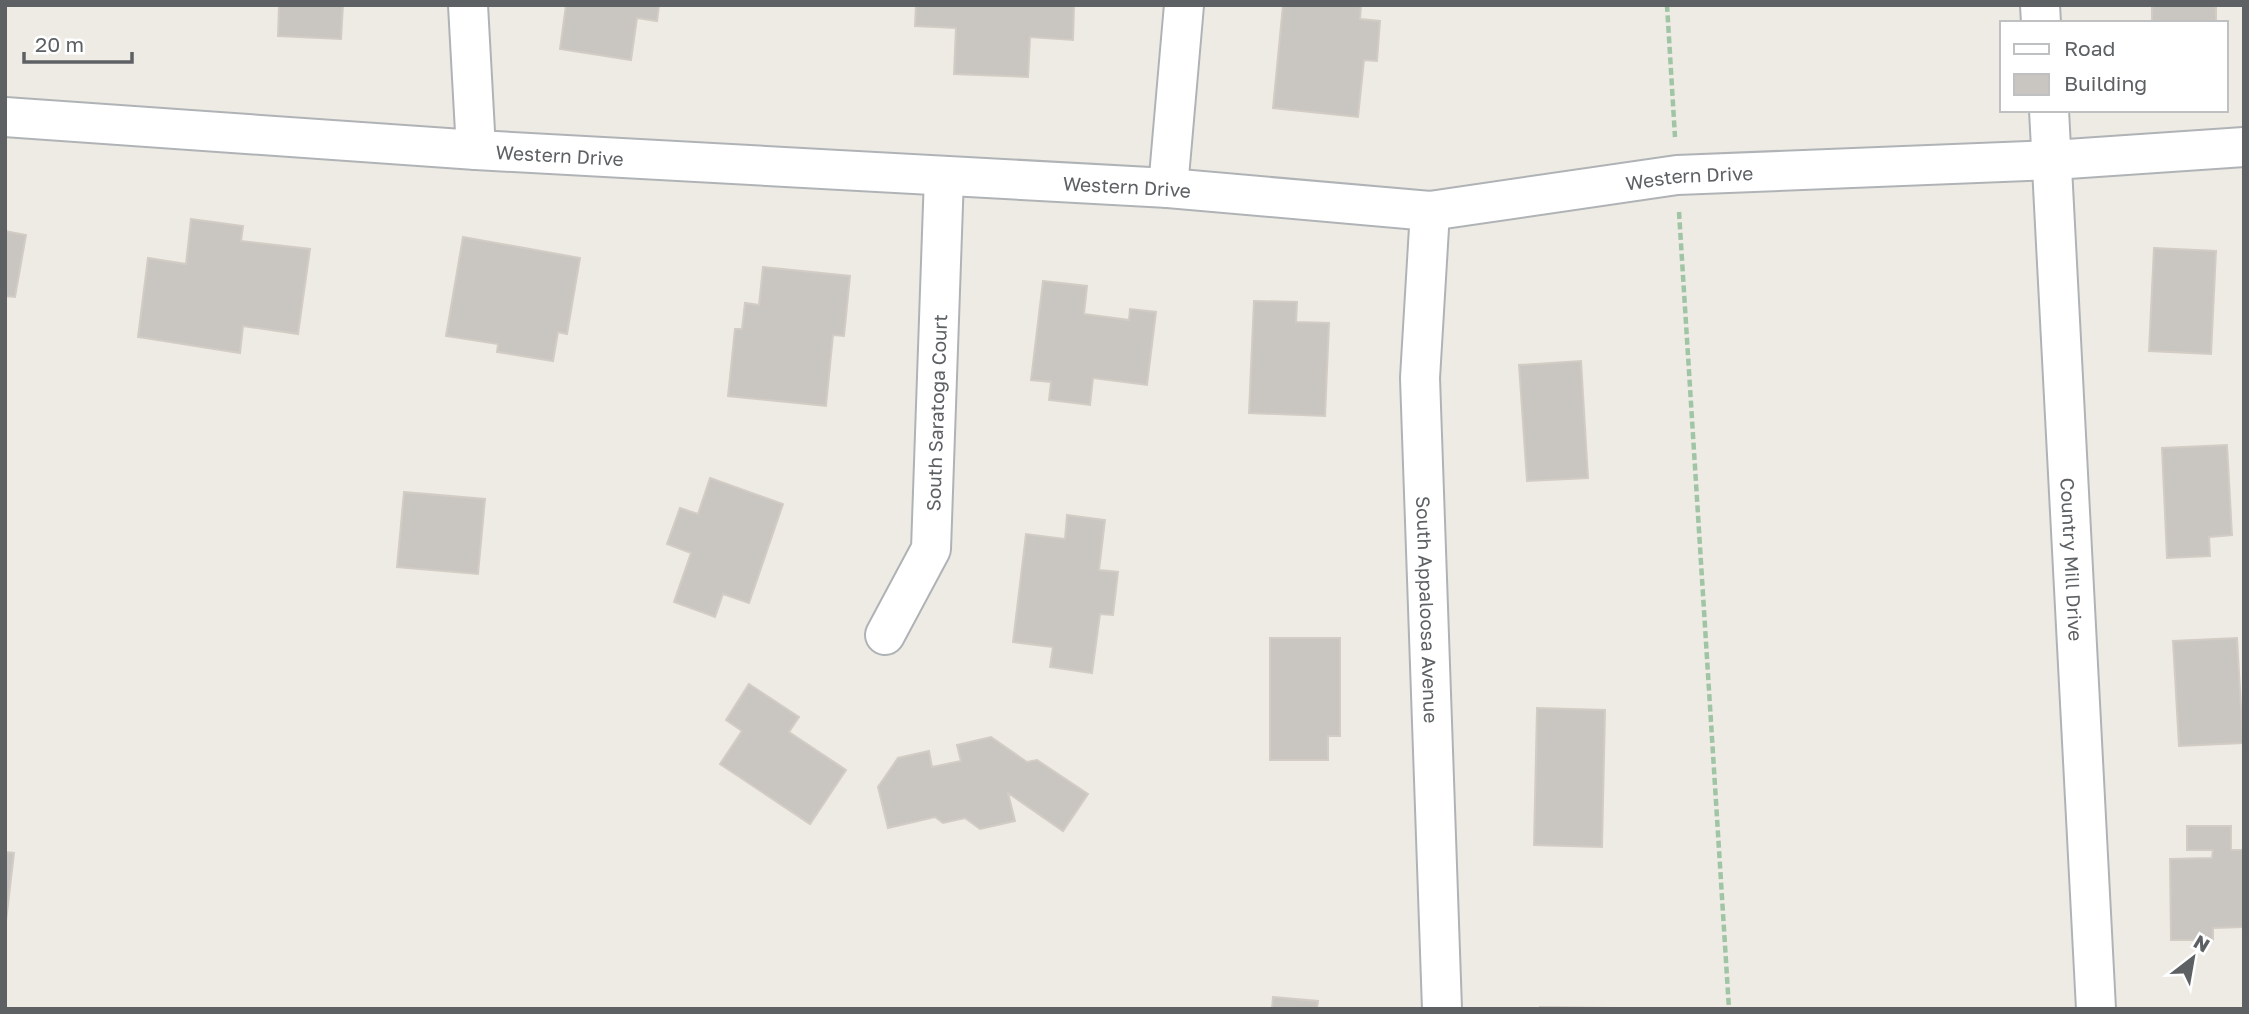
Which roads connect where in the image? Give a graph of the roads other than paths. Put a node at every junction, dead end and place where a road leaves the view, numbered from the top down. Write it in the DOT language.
graph roads {
  1 [pos="468,5"];
  2 [pos="1184,5"];
  3 [pos="2049,112"];
  4 [pos="5,117"];
  5 [pos="2244,147"];
  6 [pos="476,150"];
  7 [pos="2053,160"];
  8 [pos="944,176"];
  9 [pos="1168,188"];
  10 [pos="1430,211"];
  11 [pos="885,635"];
  12 [pos="1442,1009"];
  13 [pos="2096,1009"];
  1 -- 6 [label="street"];
  2 -- 9 [label="street"];
  3 -- 7 [label="street, Country Mill Drive"];
  4 -- 6 [label="street, Western Drive"];
  5 -- 7 [label="street, Western Drive"];
  6 -- 8 [label="street, Western Drive"];
  7 -- 10 [label="street, Western Drive"];
  7 -- 13 [label="street, Country Mill Drive"];
  8 -- 9 [label="street, Western Drive"];
  8 -- 11 [label="street, South Saratoga Court"];
  9 -- 10 [label="street, Western Drive"];
  10 -- 12 [label="street, South Appaloosa Avenue"];
}
